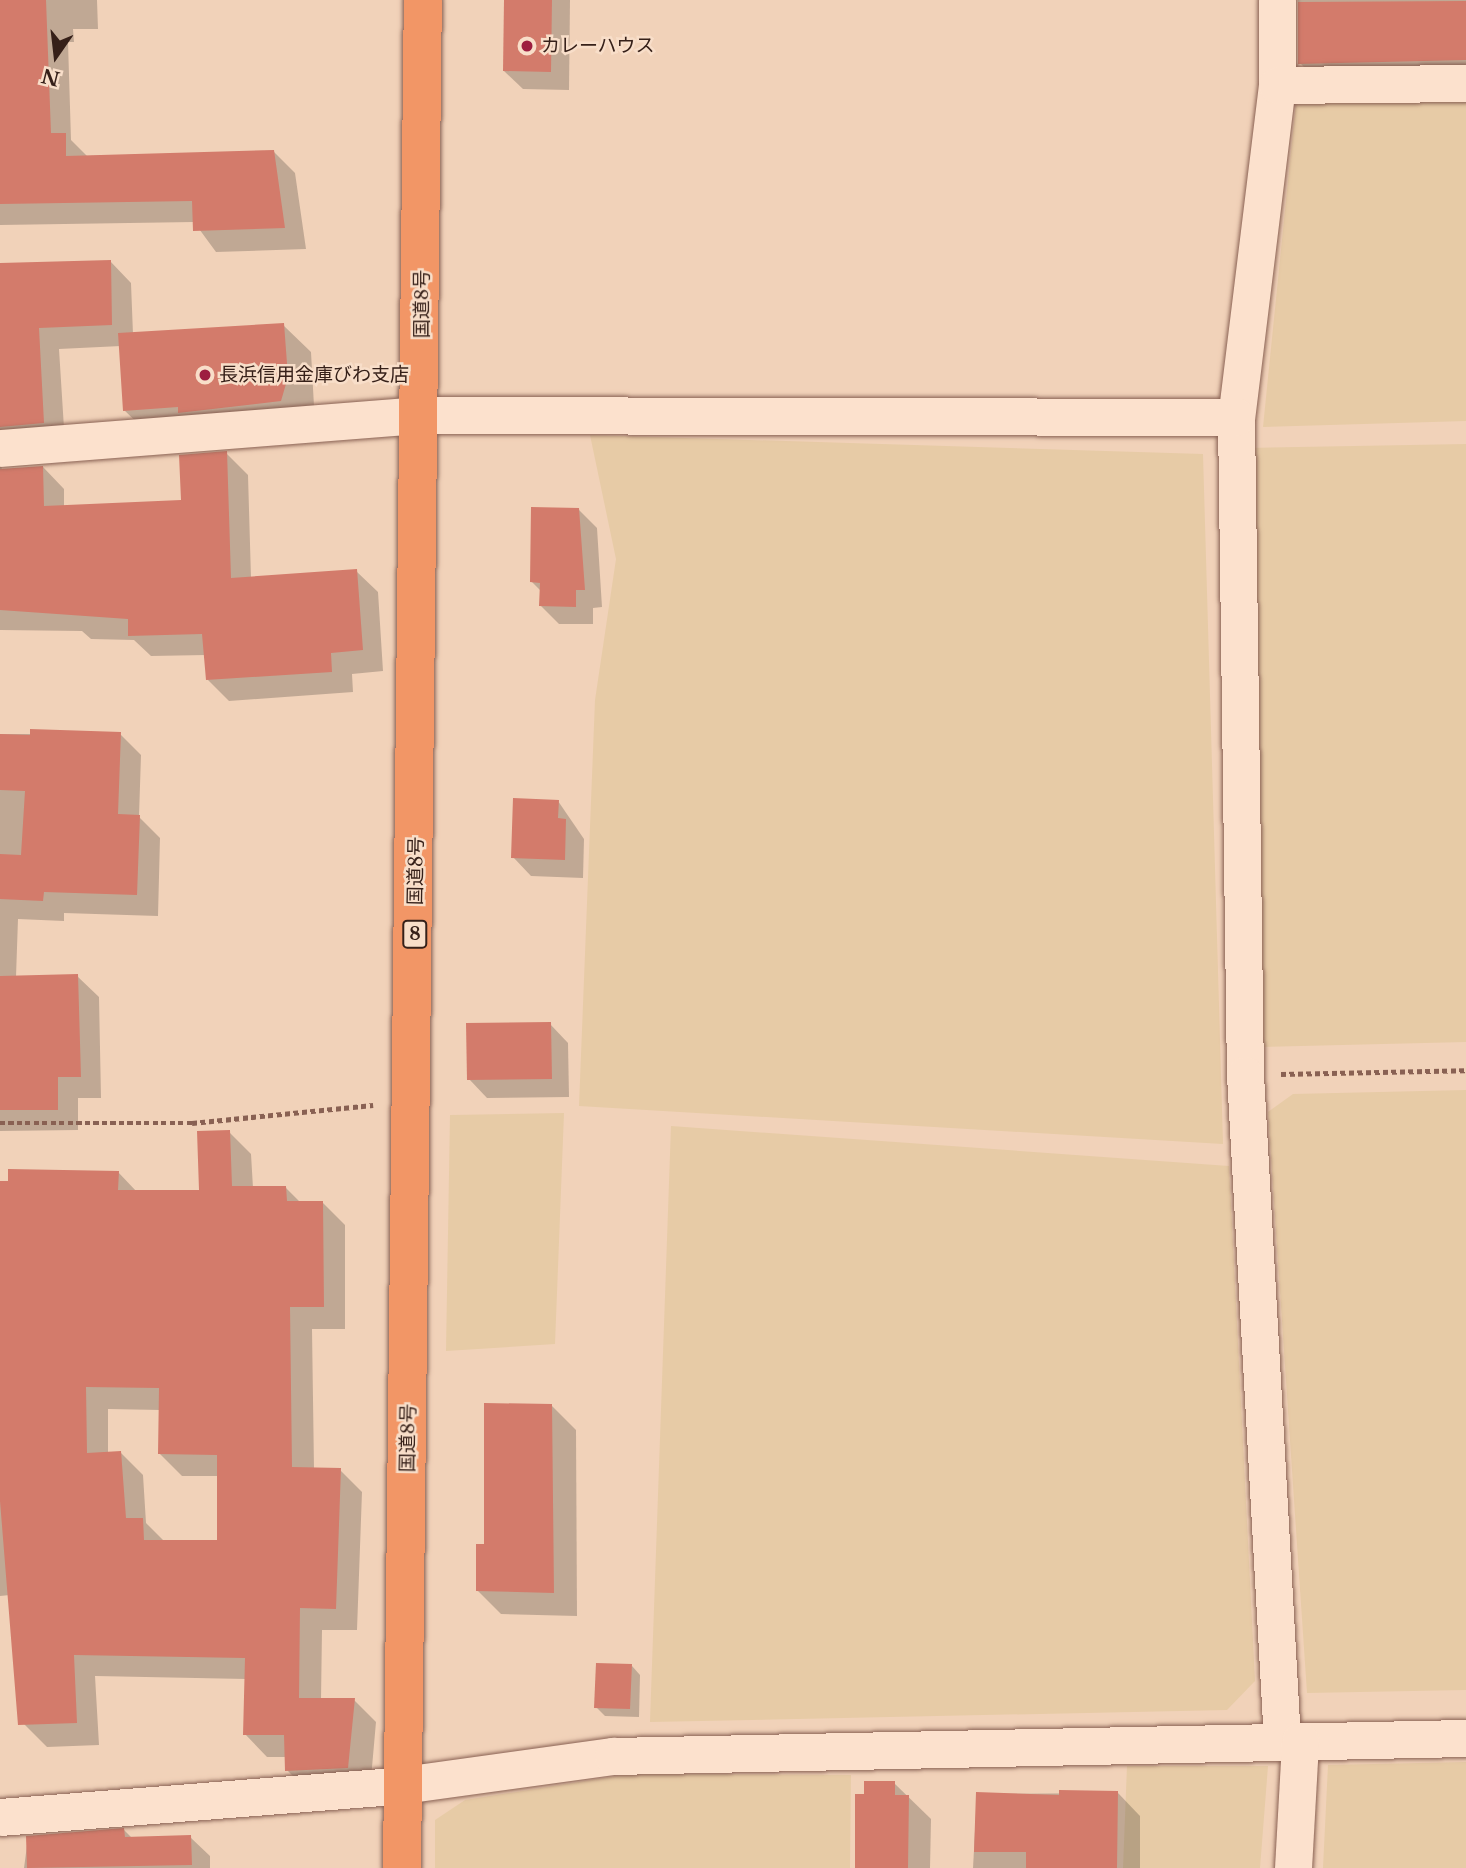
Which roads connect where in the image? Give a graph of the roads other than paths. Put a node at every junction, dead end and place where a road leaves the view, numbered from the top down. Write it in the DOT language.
graph roads {
  1 [pos="423,0"];
  2 [pos="1277,0"];
  3 [pos="1466,83"];
  4 [pos="1276,85"];
  5 [pos="422,415"];
  6 [pos="1236,417"];
  7 [pos="0,448"];
  8 [pos="1466,1738"];
  9 [pos="1291,1741"];
  10 [pos="402,1785"];
  11 [pos="0,1817"];
  12 [pos="402,1868"];
  13 [pos="1293,1868"];
  1 -- 5 [label="highway, 国道8号 / 8"];
  2 -- 4 [label="street"];
  3 -- 4 [label="street"];
  4 -- 6 [label="street"];
  5 -- 6 [label="street"];
  5 -- 7 [label="street"];
  5 -- 10 [label="highway, 国道8号 / 8"];
  6 -- 9 [label="street"];
  8 -- 9 [label="street"];
  9 -- 10 [label="street"];
  9 -- 13 [label="street"];
  10 -- 11 [label="street"];
  10 -- 12 [label="highway, 国道8号 / 8"];
}
